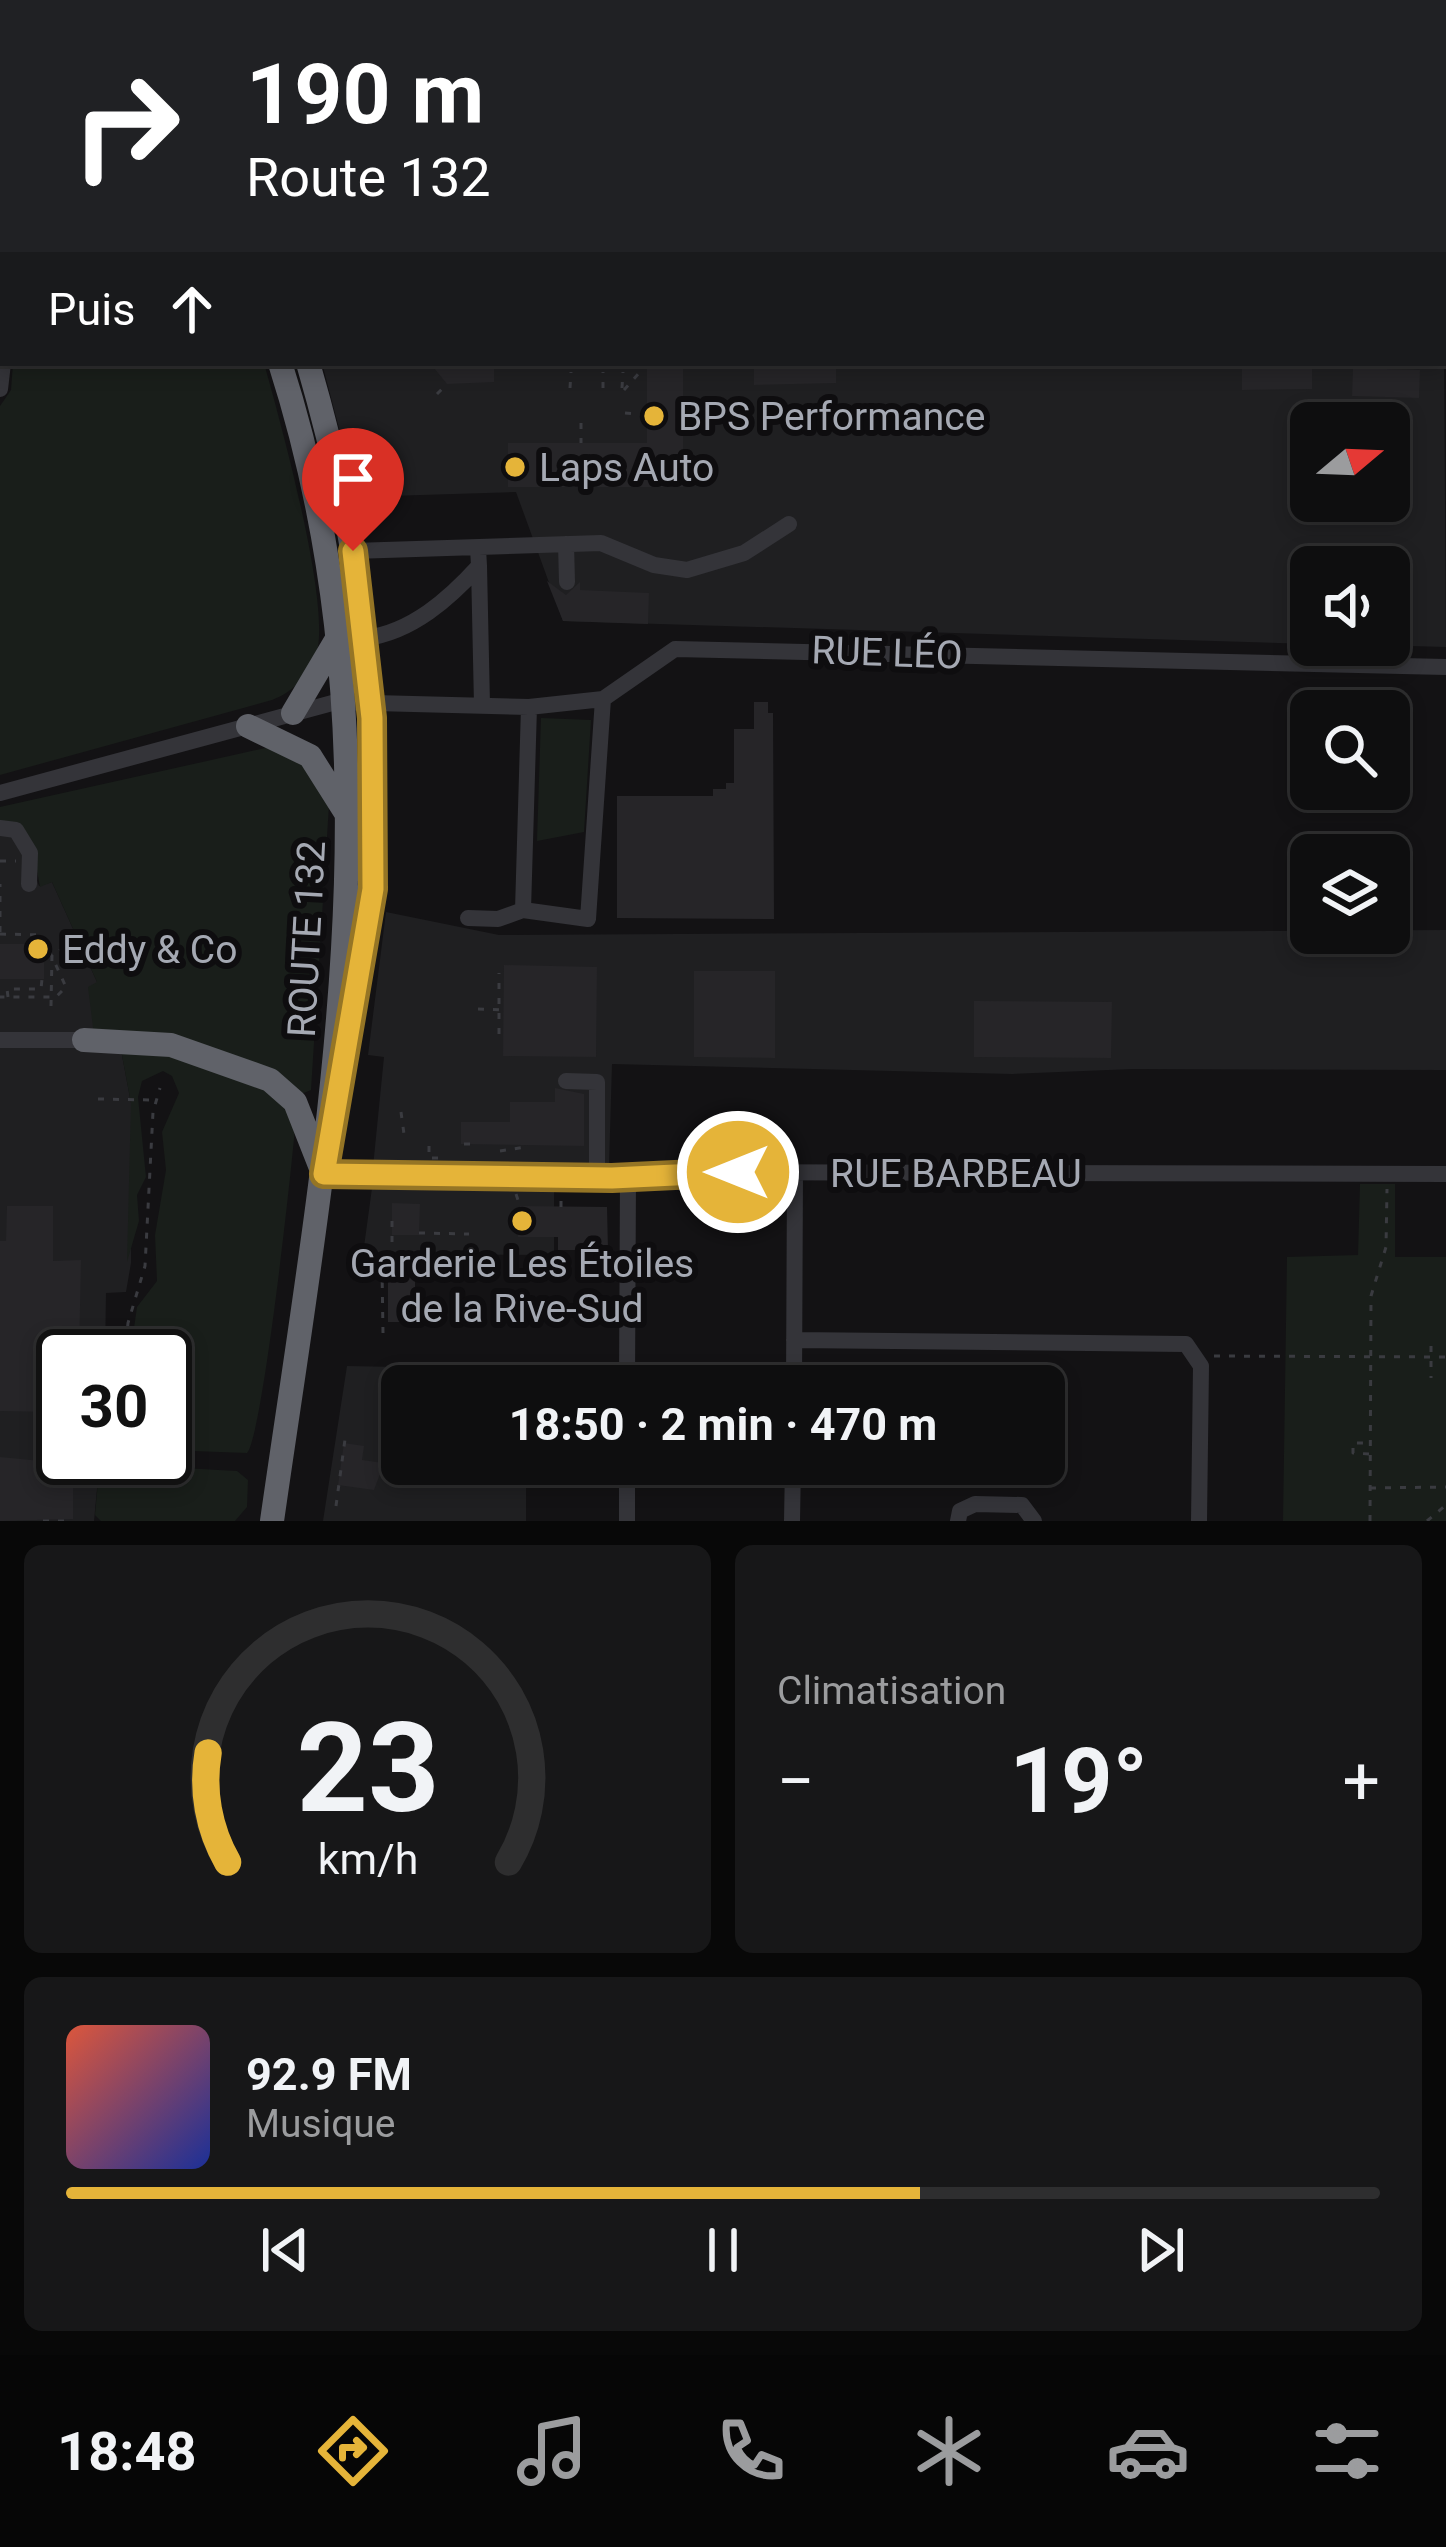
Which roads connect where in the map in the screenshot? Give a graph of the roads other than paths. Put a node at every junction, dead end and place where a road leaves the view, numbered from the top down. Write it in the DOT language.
graph roads {
  1 [pos="281,366"];
  2 [pos="309,366"];
  3 [pos="789,524"];
  4 [pos="566,544"];
  5 [pos="353,551"];
  6 [pos="479,557"];
  7 [pos="567,582"];
  8 [pos="338,637"];
  9 [pos="366,638"];
  10 [pos="1446,667"];
  11 [pos="603,699"];
  12 [pos="344,701"];
  13 [pos="371,702"];
  14 [pos="482,705"];
  15 [pos="529,707"];
  16 [pos="293,713"];
  17 [pos="248,726"];
  18 [pos="0,793"];
  19 [pos="347,815"];
  20 [pos="0,828"];
  21 [pos="29,884"];
  22 [pos="523,910"];
  23 [pos="468,918"];
  24 [pos="0,1040"];
  25 [pos="84,1040"];
  26 [pos="566,1081"];
  27 [pos="334,1106"];
  28 [pos="795,1173"];
  29 [pos="324,1174"];
  30 [pos="1446,1174"];
  31 [pos="597,1177"];
  32 [pos="628,1177"];
  33 [pos="794,1340"];
  34 [pos="627,1365"];
  35 [pos="794,1365"];
  36 [pos="627,1485"];
  37 [pos="793,1485"];
  38 [pos="272,1521"];
  39 [pos="627,1521"];
  40 [pos="792,1521"];
  41 [pos="958,1521"];
  42 [pos="1034,1521"];
  43 [pos="1199,1521"];
  1 -- 8 [label="highway, ROUTE 132"];
  2 -- 5 [label="highway, ROUTE 132"];
  3 -- 4 [label="street"];
  4 -- 6 [label="street"];
  4 -- 7 [label="street"];
  5 -- 6 [label="street"];
  5 -- 9 [label="highway, ROUTE 132"];
  6 -- 9 [label="street"];
  6 -- 14 [label="street"];
  8 -- 12 [label="highway, ROUTE 132"];
  8 -- 16 [label="highway"];
  9 -- 13 [label="highway, ROUTE 132"];
  10 -- 11 [label="street, RUE LÉO"];
  11 -- 15 [label="street, RUE LÉO"];
  11 -- 22 [label="street"];
  12 -- 13 [label="street, RUE LÉO"];
  12 -- 16 [label="street, RUE LÉO"];
  12 -- 19 [label="highway, ROUTE 132"];
  13 -- 14 [label="street, RUE LÉO"];
  13 -- 27 [label="highway, ROUTE 132"];
  14 -- 15 [label="street, RUE LÉO"];
  15 -- 22 [label="street"];
  16 -- 17 [label="street, RUE LÉO"];
  17 -- 18 [label="street, RUE LÉO"];
  17 -- 19 [label="highway"];
  19 -- 27 [label="highway, ROUTE 132"];
  20 -- 21 [label="street"];
  22 -- 23 [label="street"];
  24 -- 25 [label="street"];
  25 -- 29 [label="highway"];
  26 -- 31 [label="street"];
  27 -- 29 [label="highway, ROUTE 132"];
  28 -- 30 [label="street, RUE BARBEAU"];
  28 -- 32 [label="street, RUE BARBEAU"];
  28 -- 33 [label="street"];
  29 -- 31 [label="street, RUE BARBEAU"];
  29 -- 38 [label="highway, ROUTE 132"];
  31 -- 32 [label="street, RUE BARBEAU"];
  32 -- 34 [label="street"];
  33 -- 35 [label="street"];
  33 -- 43 [label="street"];
  36 -- 39 [label="street"];
  37 -- 40 [label="street"];
  41 -- 42 [label="street"];
}
